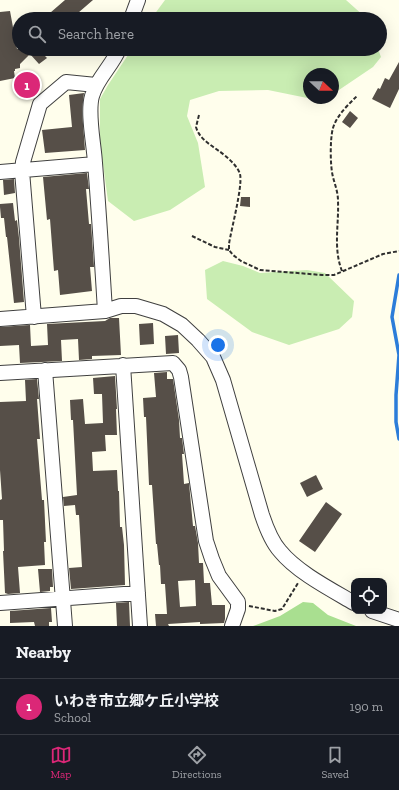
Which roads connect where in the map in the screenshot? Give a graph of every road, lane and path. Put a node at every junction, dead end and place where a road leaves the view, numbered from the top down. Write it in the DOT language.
graph roads {
  1 [pos="138,0"];
  2 [pos="134,12"];
  3 [pos="116,56"];
  4 [pos="96,85"];
  5 [pos="358,96"];
  6 [pos="199,115"];
  7 [pos="95,164"];
  8 [pos="22,171"];
  9 [pos="0,172"];
  10 [pos="192,236"];
  11 [pos="229,250"];
  12 [pos="399,251"];
  13 [pos="342,271"];
  14 [pos="105,311"];
  15 [pos="34,317"];
  16 [pos="0,319"];
  17 [pos="123,366"];
  18 [pos="45,370"];
  19 [pos="0,373"];
  20 [pos="305,573"];
  21 [pos="138,593"];
  22 [pos="63,598"];
  23 [pos="351,601"];
  24 [pos="0,602"];
  25 [pos="238,605"];
  26 [pos="381,614"];
  27 [pos="399,620"];
  28 [pos="64,626"];
  29 [pos="140,626"];
  30 [pos="232,626"];
  1 -- 2 [label="street"];
  3 -- 4 [label="street"];
  4 -- 7 [label="street"];
  4 -- 8 [label="street"];
  5 -- 13 [label="path"];
  6 -- 11 [label="path"];
  7 -- 8 [label="street"];
  7 -- 14 [label="street"];
  8 -- 9 [label="street"];
  8 -- 15 [label="street"];
  10 -- 11 [label="path"];
  11 -- 13 [label="path"];
  12 -- 13 [label="path"];
  14 -- 15 [label="street"];
  14 -- 20 [label="street"];
  15 -- 16 [label="street"];
  17 -- 18 [label="street"];
  17 -- 21 [label="street"];
  17 -- 25 [label="street"];
  18 -- 19 [label="street"];
  18 -- 22 [label="street"];
  20 -- 23 [label="street"];
  20 -- 25 [label="path"];
  21 -- 22 [label="street"];
  21 -- 29 [label="street"];
  22 -- 24 [label="street"];
  22 -- 28 [label="street"];
  25 -- 30 [label="street"];
  26 -- 27 [label="street"];
}
